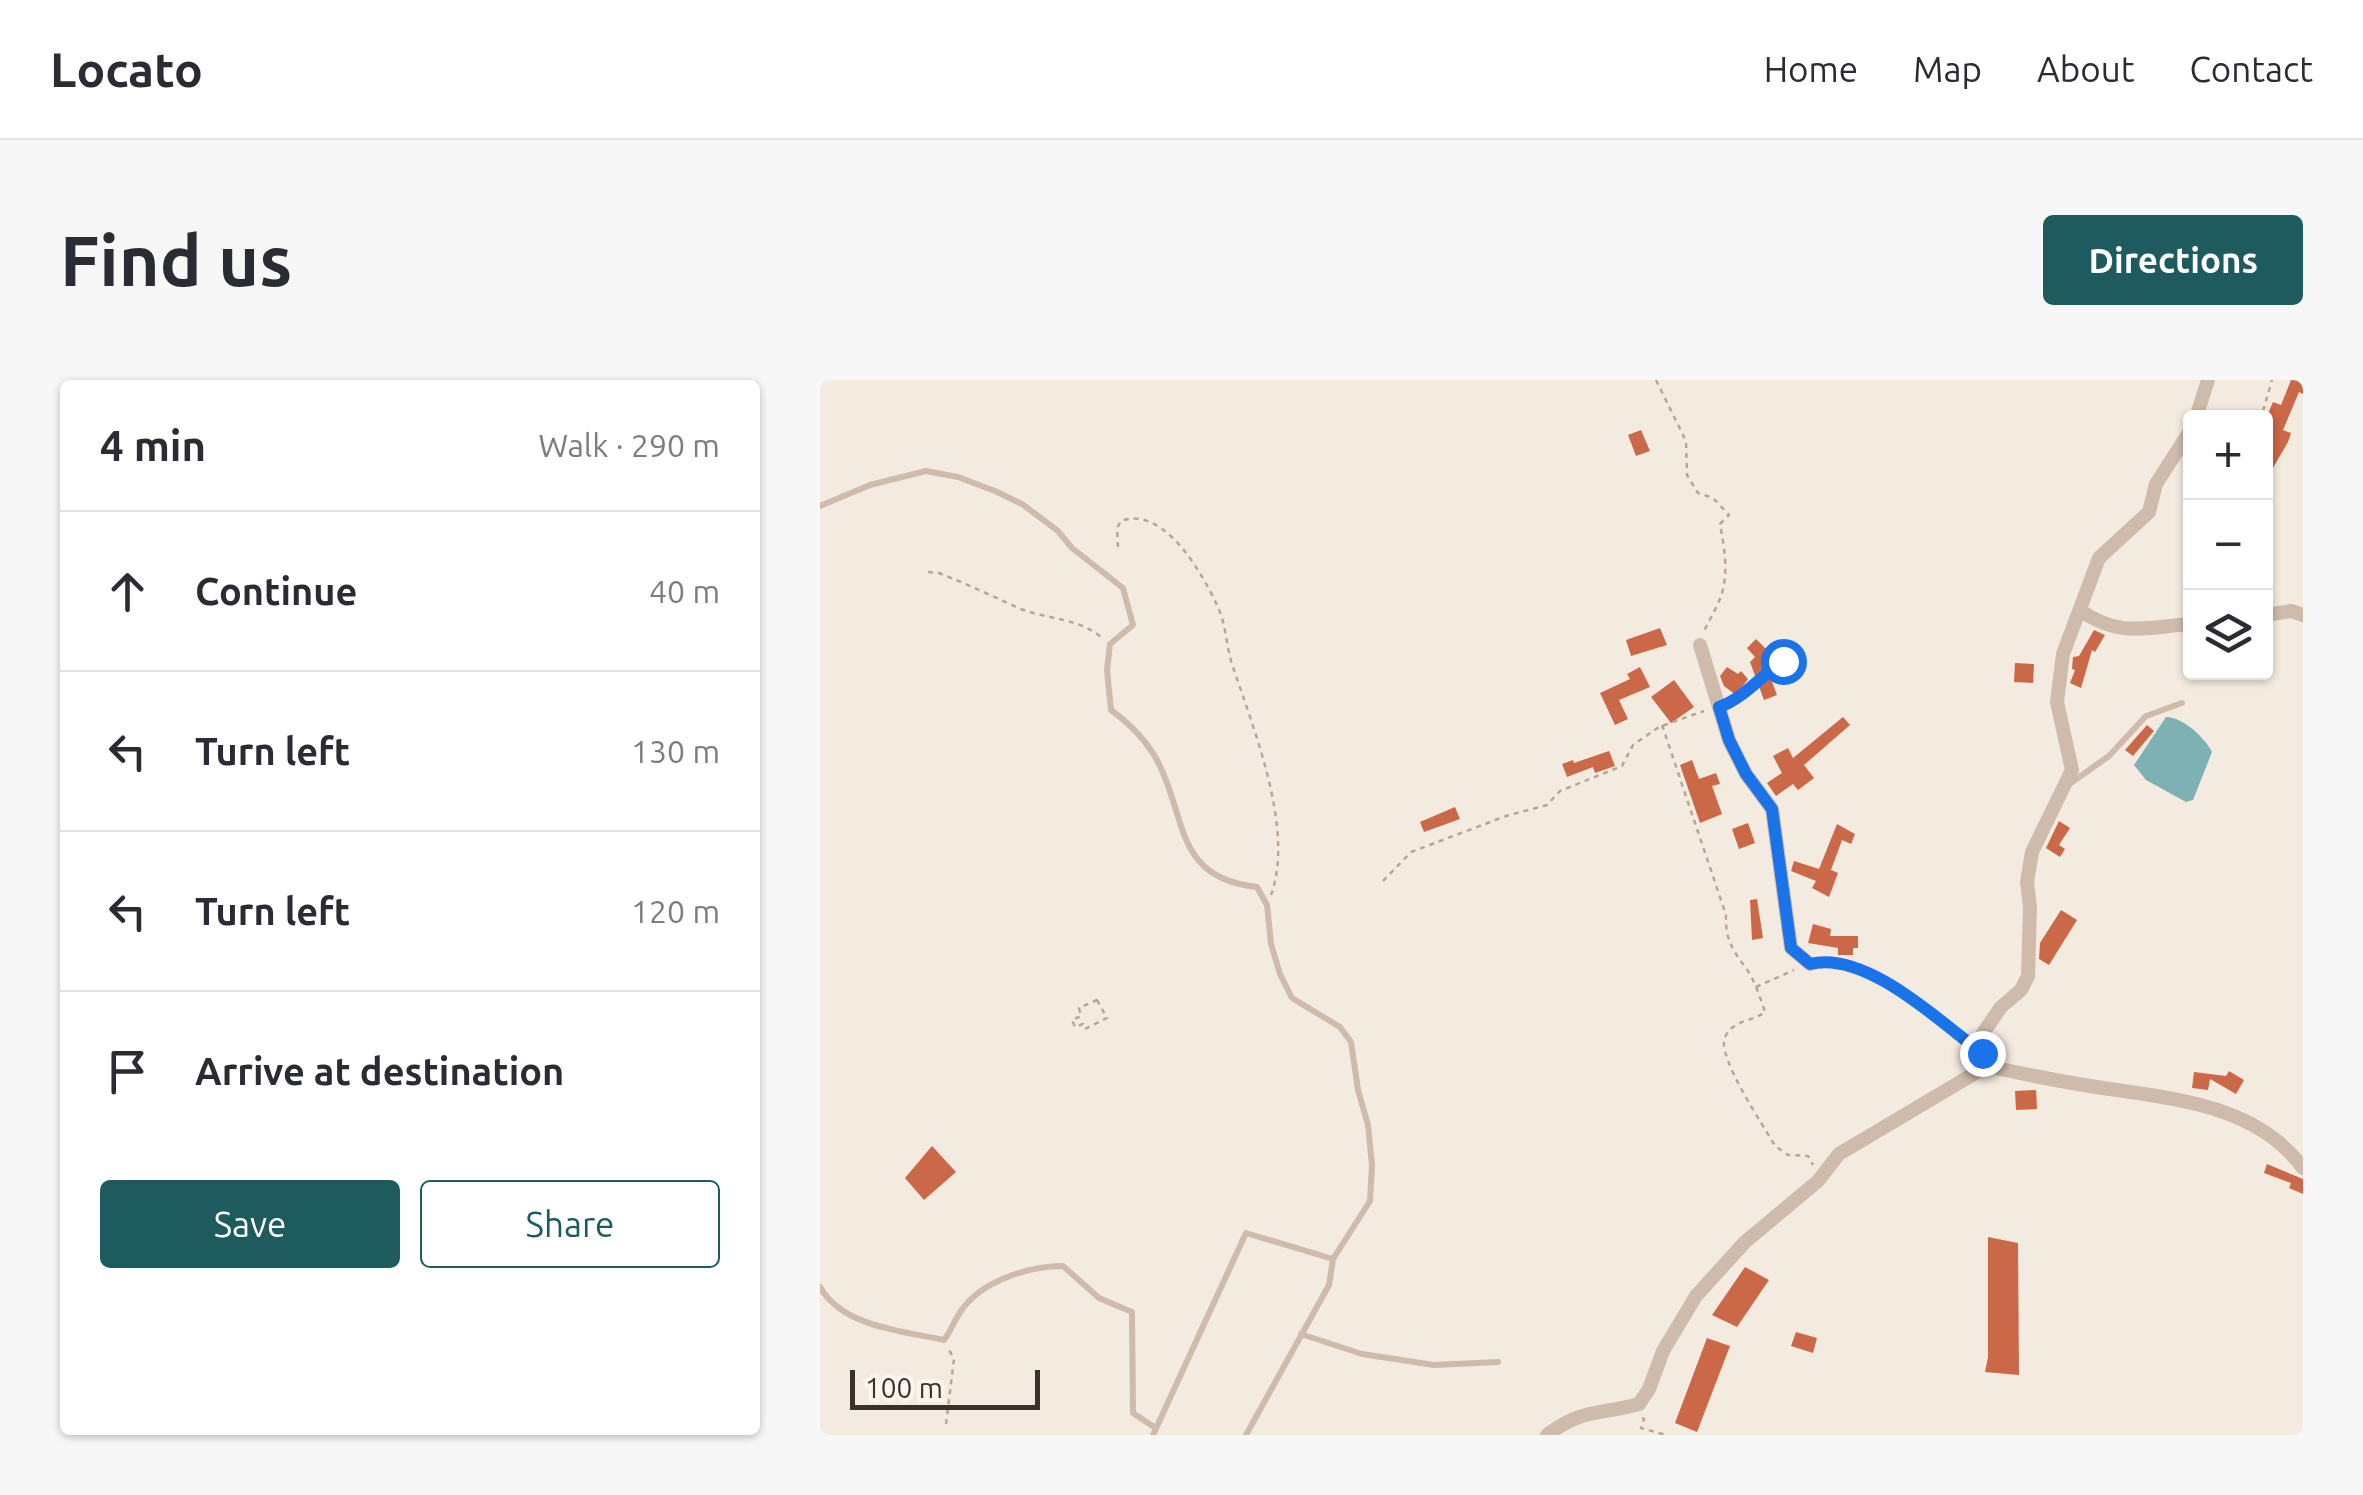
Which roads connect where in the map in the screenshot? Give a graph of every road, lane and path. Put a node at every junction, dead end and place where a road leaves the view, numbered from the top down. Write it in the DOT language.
graph roads {
  1 [pos="1656,380"];
  2 [pos="2208,380"];
  3 [pos="2272,380"];
  4 [pos="2199,410"];
  5 [pos="2263,410"];
  6 [pos="2183,442"];
  7 [pos="820,506"];
  8 [pos="1118,546"];
  9 [pos="928,572"];
  10 [pos="2081,611"];
  11 [pos="2273,615"];
  12 [pos="2303,615"];
  13 [pos="2183,625"];
  14 [pos="1110,644"];
  15 [pos="1700,645"];
  16 [pos="1792,648"];
  17 [pos="2182,703"];
  18 [pos="1719,707"];
  19 [pos="1662,726"];
  20 [pos="2064,788"];
  21 [pos="1383,881"];
  22 [pos="1266,906"];
  23 [pos="1810,964"];
  24 [pos="1756,988"];
  25 [pos="1106,1018"];
  26 [pos="1985,1059"];
  27 [pos="2303,1168"];
  28 [pos="1818,1181"];
  29 [pos="1333,1259"];
  30 [pos="820,1287"];
  31 [pos="1301,1334"];
  32 [pos="944,1340"];
  33 [pos="1498,1362"];
  34 [pos="1627,1407"];
  35 [pos="946,1424"];
  36 [pos="1154,1431"];
  37 [pos="1246,1435"];
  38 [pos="1547,1435"];
  39 [pos="1666,1435"];
  1 -- 15 [label="path"];
  2 -- 4 [label="street"];
  3 -- 5 [label="path"];
  6 -- 10 [label="street"];
  7 -- 14 [label="lane"];
  8 -- 22 [label="path"];
  9 -- 14 [label="path"];
  10 -- 13 [label="street"];
  10 -- 20 [label="street"];
  11 -- 12 [label="street"];
  14 -- 22 [label="lane"];
  15 -- 18 [label="street"];
  16 -- 18 [label="path"];
  17 -- 20 [label="lane"];
  18 -- 19 [label="path"];
  18 -- 23 [label="street"];
  19 -- 21 [label="path"];
  19 -- 24 [label="path"];
  20 -- 26 [label="street"];
  22 -- 29 [label="lane"];
  23 -- 24 [label="path"];
  23 -- 26 [label="path"];
  24 -- 28 [label="path"];
  25 -- 25 [label="path"];
  26 -- 27 [label="street"];
  26 -- 28 [label="street"];
  28 -- 34 [label="street"];
  29 -- 31 [label="lane"];
  29 -- 36 [label="lane"];
  30 -- 32 [label="lane"];
  31 -- 33 [label="lane"];
  31 -- 37 [label="lane"];
  32 -- 35 [label="path"];
  32 -- 36 [label="lane"];
  34 -- 38 [label="street"];
  34 -- 39 [label="path"];
}
